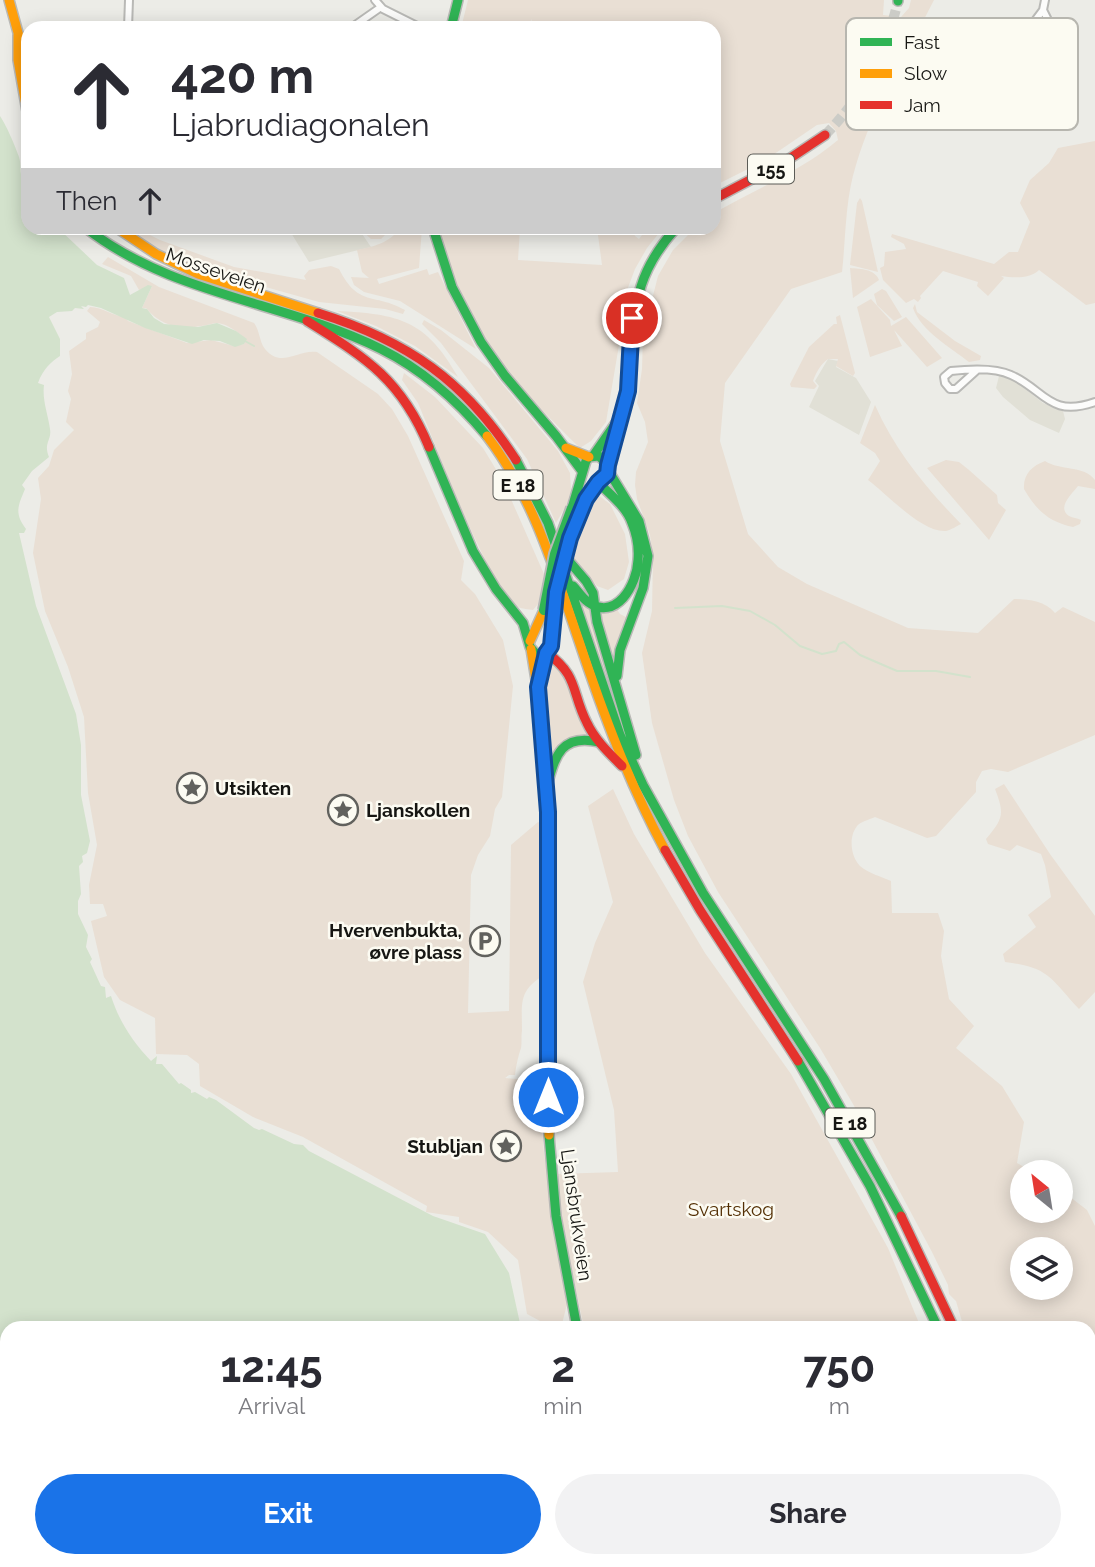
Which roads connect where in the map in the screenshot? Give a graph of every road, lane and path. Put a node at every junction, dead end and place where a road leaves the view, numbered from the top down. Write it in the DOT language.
graph roads {
  1 [pos="9,0"];
  2 [pos="129,0"];
  3 [pos="375,0"];
  4 [pos="458,0"];
  5 [pos="1045,0"];
  6 [pos="381,7"];
  7 [pos="1043,10"];
  8 [pos="128,21"];
  9 [pos="361,21"];
  10 [pos="408,21"];
  11 [pos="453,21"];
  12 [pos="18,36"];
  13 [pos="21,46"];
  14 [pos="21,77"];
  15 [pos="825,135"];
  16 [pos="721,195"];
  17 [pos="95,235"];
  18 [pos="127,235"];
  19 [pos="435,235"];
  20 [pos="670,235"];
  21 [pos="302,317"];
  22 [pos="977,370"];
  23 [pos="1095,402"];
  24 [pos="622,414"];
  25 [pos="566,448"];
  26 [pos="591,457"];
  27 [pos="608,467"];
  28 [pos="582,472"];
  29 [pos="598,482"];
  30 [pos="577,508"];
  31 [pos="558,549"];
  32 [pos="569,580"];
  33 [pos="595,606"];
  34 [pos="531,642"];
  35 [pos="548,650"];
  36 [pos="538,687"];
  37 [pos="618,690"];
  38 [pos="600,743"];
  39 [pos="626,771"];
  40 [pos="546,789"];
  41 [pos="653,804"];
  42 [pos="576,1321"];
  43 [pos="935,1321"];
  44 [pos="951,1321"];
  1 -- 12 [label="main road"];
  2 -- 8 [label="street"];
  3 -- 6 [label="street"];
  4 -- 11 [label="main road"];
  5 -- 7 [label="street"];
  6 -- 9 [label="street"];
  6 -- 10 [label="street"];
  12 -- 13 [label="main road"];
  12 -- 14 [label="main road"];
  15 -- 16 [label="main road, 155"];
  17 -- 21 [label="main road, Mosseveien / E 18"];
  18 -- 31 [label="main road, Mosseveien / E 18"];
  19 -- 25 [label="main road"];
  20 -- 24 [label="main road"];
  21 -- 34 [label="main road, E 18"];
  21 -- 39 [label="main road, E 18"];
  22 -- 22 [label="street"];
  22 -- 23 [label="street"];
  24 -- 26 [label="main road"];
  24 -- 27 [label="main road"];
  25 -- 26 [label="main road"];
  25 -- 28 [label="main road"];
  26 -- 27 [label="main road, E 18"];
  26 -- 28 [label="main road"];
  27 -- 29 [label="main road"];
  27 -- 37 [label="main road, E 18"];
  28 -- 29 [label="main road"];
  28 -- 30 [label="main road"];
  29 -- 30 [label="main road"];
  29 -- 33 [label="main road"];
  30 -- 34 [label="main road, bridge"];
  30 -- 35 [label="main road, Ljansbrukveien, bridge"];
  31 -- 32 [label="main road, E 18"];
  31 -- 33 [label="main road, E 18"];
  32 -- 33 [label="main road, E 18"];
  32 -- 41 [label="main road, E 18"];
  33 -- 37 [label="main road, E 18"];
  34 -- 35 [label="main road, E 18"];
  34 -- 35 [label="main road, E 18"];
  34 -- 36 [label="main road, Ljansbrukveien"];
  35 -- 36 [label="main road, Ljansbrukveien"];
  35 -- 38 [label="main road, E 18"];
  36 -- 40 [label="main road, Ljansbrukveien"];
  37 -- 41 [label="main road, E 18"];
  38 -- 39 [label="main road, E 18"];
  38 -- 40 [label="main road"];
  39 -- 43 [label="main road, E 18"];
  40 -- 42 [label="main road, Ljansbrukveien"];
  41 -- 44 [label="main road, E 18"];
}
